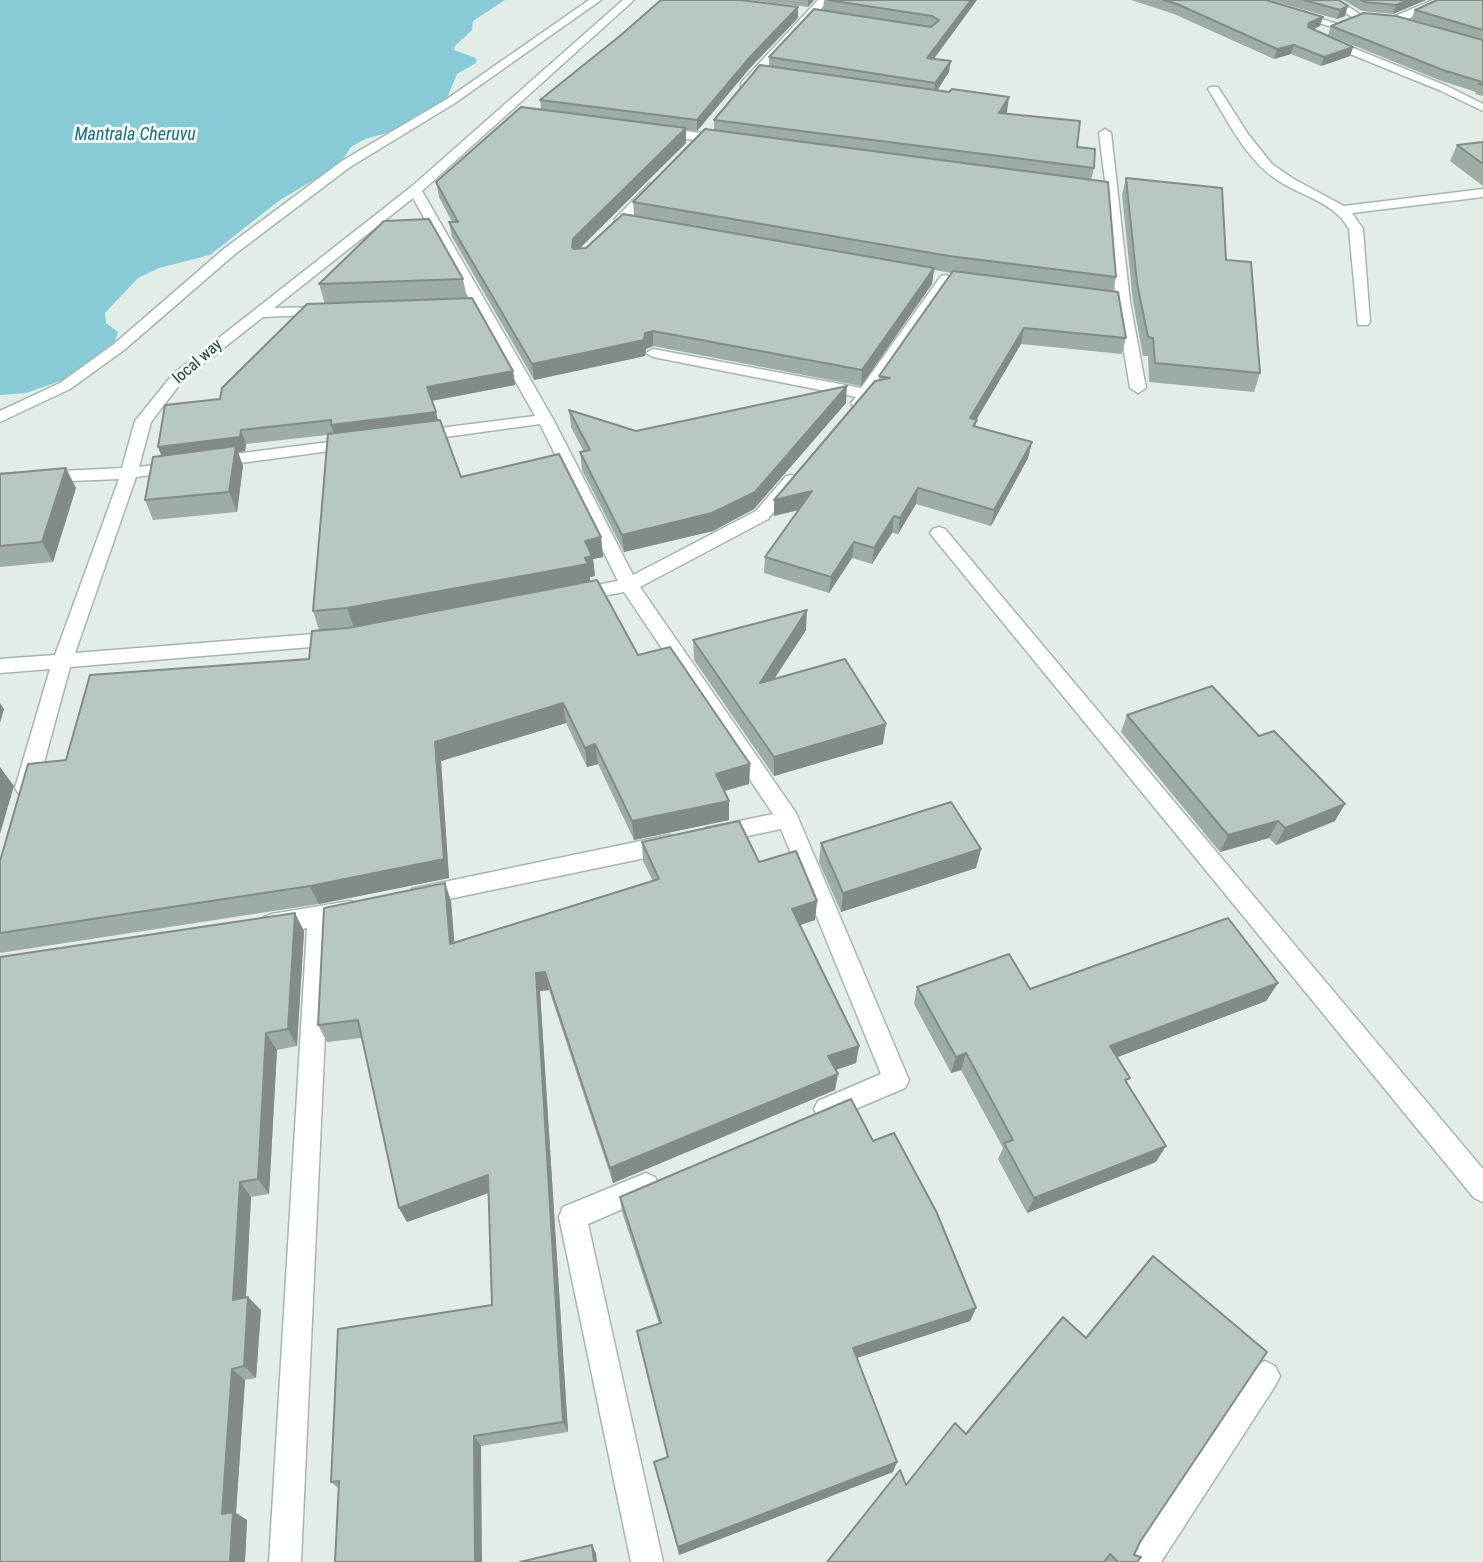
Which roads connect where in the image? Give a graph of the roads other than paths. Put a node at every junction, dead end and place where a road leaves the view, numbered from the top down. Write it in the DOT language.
graph roads {
  1 [pos="596,0"];
  2 [pos="629,0"];
  3 [pos="824,0"];
  4 [pos="1248,0"];
  5 [pos="1331,0"];
  6 [pos="1442,0"];
  7 [pos="1359,17"];
  8 [pos="1394,20"];
  9 [pos="1407,24"];
  10 [pos="1336,25"];
  11 [pos="1214,89"];
  12 [pos="733,100"];
  13 [pos="1483,108"];
  14 [pos="649,130"];
  15 [pos="1105,133"];
  16 [pos="743,142"];
  17 [pos="666,175"];
  18 [pos="1072,188"];
  19 [pos="415,190"];
  20 [pos="1113,193"];
  21 [pos="1483,193"];
  22 [pos="1343,210"];
  23 [pos="647,227"];
  24 [pos="946,279"];
  25 [pos="340,310"];
  26 [pos="257,313"];
  27 [pos="1363,322"];
  28 [pos="653,353"];
  29 [pos="1138,388"];
  30 [pos="866,394"];
  31 [pos="849,414"];
  32 [pos="0,417"];
  33 [pos="545,419"];
  34 [pos="393,439"];
  35 [pos="365,442"];
  36 [pos="806,465"];
  37 [pos="129,472"];
  38 [pos="0,479"];
  39 [pos="939,533"];
  40 [pos="629,584"];
  41 [pos="551,600"];
  42 [pos="354,638"];
  43 [pos="63,659"];
  44 [pos="0,666"];
  45 [pos="22,803"];
  46 [pos="788,819"];
  47 [pos="399,900"];
  48 [pos="372,906"];
  49 [pos="319,917"];
  50 [pos="252,927"];
  51 [pos="809,1117"];
  52 [pos="673,1175"];
  53 [pos="1483,1189"];
  54 [pos="1265,1376"];
  55 [pos="285,1562"];
  56 [pos="647,1562"];
  57 [pos="1142,1562"];
  1 -- 32 [label="street"];
  2 -- 19 [label="street, local way"];
  3 -- 12 [label="street"];
  4 -- 10 [label="street"];
  5 -- 7 [label="street"];
  6 -- 8 [label="street"];
  7 -- 8 [label="street"];
  7 -- 10 [label="street"];
  8 -- 9 [label="street"];
  10 -- 13 [label="street"];
  11 -- 22 [label="street"];
  14 -- 16 [label="street"];
  15 -- 20 [label="street"];
  17 -- 23 [label="street"];
  18 -- 20 [label="street"];
  19 -- 26 [label="street, local way"];
  19 -- 33 [label="street"];
  20 -- 29 [label="street"];
  21 -- 22 [label="street"];
  22 -- 27 [label="street"];
  24 -- 30 [label="street"];
  25 -- 26 [label="street"];
  26 -- 37 [label="street, local way"];
  28 -- 30 [label="street"];
  30 -- 31 [label="street"];
  33 -- 34 [label="street"];
  33 -- 40 [label="street"];
  35 -- 37 [label="street"];
  36 -- 40 [label="street"];
  37 -- 38 [label="street"];
  37 -- 43 [label="street, local way"];
  39 -- 53 [label="street"];
  40 -- 41 [label="street"];
  40 -- 46 [label="street"];
  42 -- 43 [label="street"];
  43 -- 44 [label="street"];
  43 -- 45 [label="street, local way"];
  46 -- 47 [label="street"];
  46 -- 51 [label="street"];
  48 -- 49 [label="street"];
  49 -- 50 [label="street"];
  49 -- 55 [label="street"];
  52 -- 56 [label="street"];
  54 -- 57 [label="street"];
}
